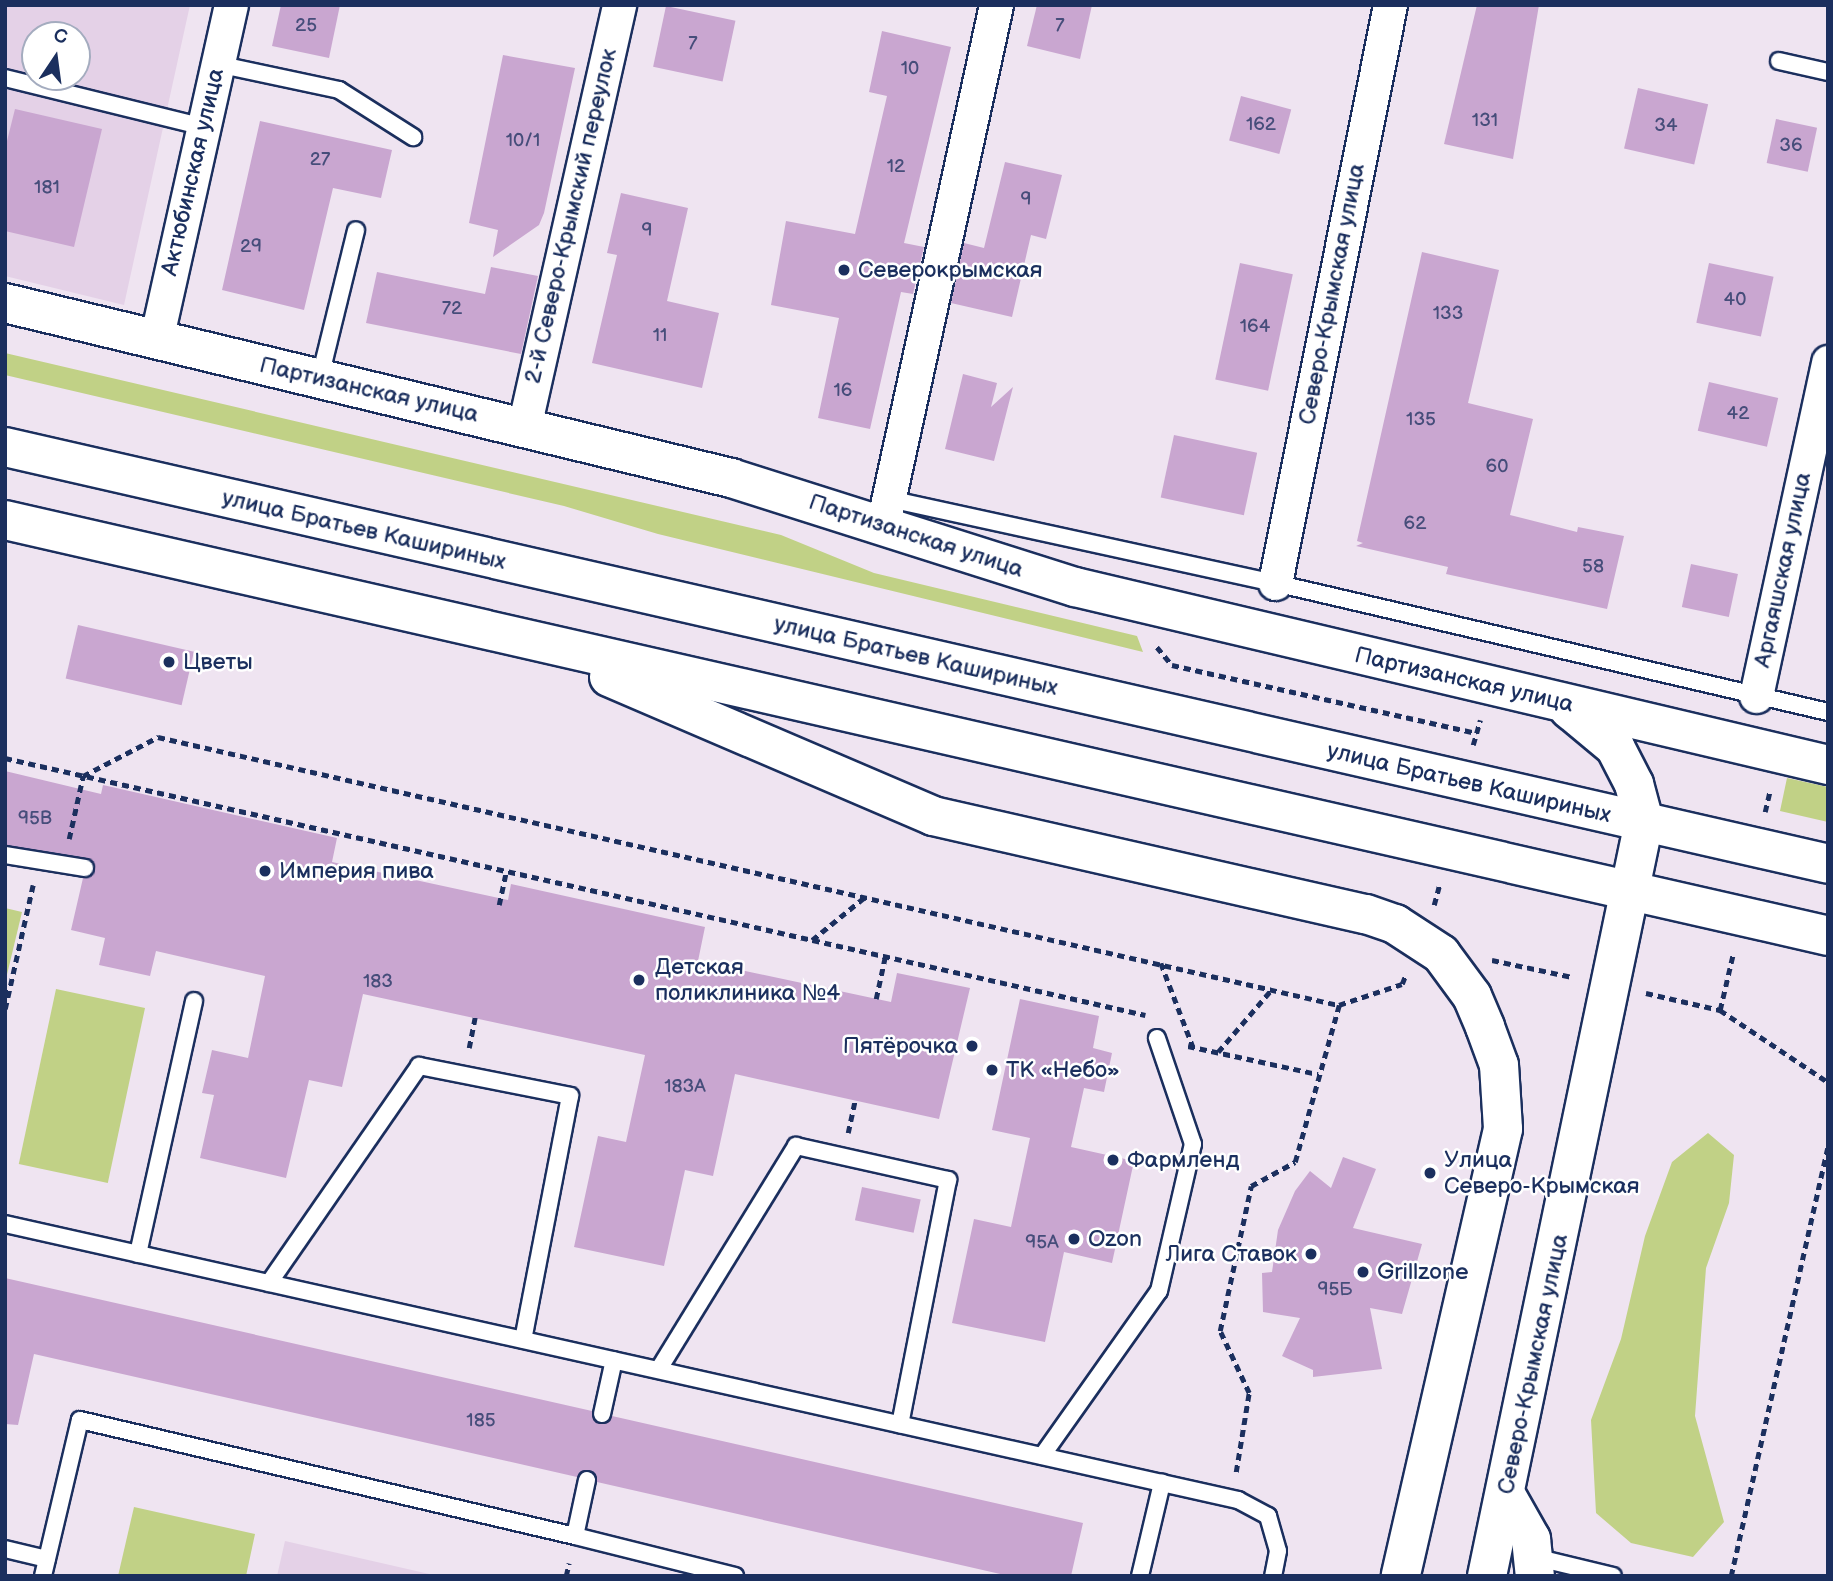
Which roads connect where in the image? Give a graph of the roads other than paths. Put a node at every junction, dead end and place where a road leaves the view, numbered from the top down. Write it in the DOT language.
graph roads {
  1 [pos="231,5"];
  2 [pos="619,5"];
  3 [pos="996,5"];
  4 [pos="1390,5"];
  5 [pos="1779,61"];
  6 [pos="217,64"];
  7 [pos="1828,72"];
  8 [pos="5,78"];
  9 [pos="204,127"];
  10 [pos="413,137"];
  11 [pos="356,230"];
  12 [pos="5,303"];
  13 [pos="156,340"];
  14 [pos="1828,362"];
  15 [pos="320,377"];
  16 [pos="524,427"];
  17 [pos="5,447"];
  18 [pos="886,511"];
  19 [pos="5,520"];
  20 [pos="1275,583"];
  21 [pos="519,638"];
  22 [pos="1756,696"];
  23 [pos="1560,703"];
  24 [pos="1828,712"];
  25 [pos="1828,765"];
  26 [pos="1643,822"];
  27 [pos="5,855"];
  28 [pos="1828,864"];
  29 [pos="85,869"];
  30 [pos="1630,891"];
  31 [pos="1828,936"];
  32 [pos="194,1001"];
  33 [pos="1157,1038"];
  34 [pos="5,1224"];
  35 [pos="138,1254"];
  36 [pos="269,1283"];
  37 [pos="523,1340"];
  38 [pos="614,1360"];
  39 [pos="659,1369"];
  40 [pos="602,1414"];
  41 [pos="900,1424"];
  42 [pos="1042,1456"];
  43 [pos="587,1480"];
  44 [pos="1162,1483"];
  45 [pos="1506,1495"];
  46 [pos="575,1536"];
  47 [pos="5,1549"];
  48 [pos="47,1559"];
  49 [pos="1535,1567"];
  50 [pos="43,1576"];
  51 [pos="735,1576"];
  52 [pos="1140,1576"];
  53 [pos="1273,1576"];
  54 [pos="1401,1576"];
  55 [pos="1488,1576"];
  56 [pos="1613,1576"];
  1 -- 6 [label="street, Актюбинская улица"];
  2 -- 16 [label="street, 2-й Северо-Крымский переулок"];
  3 -- 18 [label="street"];
  4 -- 20 [label="street, Северо-Крымская улица"];
  5 -- 7 [label="lane"];
  6 -- 9 [label="street, Актюбинская улица"];
  6 -- 10 [label="lane"];
  8 -- 9 [label="lane"];
  9 -- 13 [label="street, Актюбинская улица"];
  11 -- 15 [label="lane"];
  12 -- 13 [label="main road, Партизанская улица"];
  13 -- 15 [label="main road, Партизанская улица"];
  14 -- 22 [label="street, Аргаяшская улица"];
  15 -- 16 [label="main road, Партизанская улица"];
  16 -- 18 [label="main road, Партизанская улица"];
  17 -- 26 [label="main road, улица Братьев Кашириных"];
  18 -- 20 [label="lane"];
  18 -- 23 [label="main road, Партизанская улица"];
  19 -- 21 [label="main road"];
  20 -- 22 [label="lane"];
  21 -- 30 [label="main road"];
  21 -- 54 [label="main road"];
  22 -- 24 [label="lane"];
  23 -- 25 [label="main road, Партизанская улица"];
  23 -- 26 [label="main road"];
  26 -- 28 [label="main road, улица Братьев Кашириных"];
  26 -- 30 [label="main road, Северо-Крымская улица"];
  27 -- 29 [label="lane"];
  30 -- 31 [label="main road"];
  30 -- 45 [label="main road, Северо-Крымская улица"];
  32 -- 35 [label="lane"];
  33 -- 42 [label="lane"];
  34 -- 35 [label="lane"];
  35 -- 36 [label="lane"];
  36 -- 37 [label="lane"];
  36 -- 37 [label="lane"];
  37 -- 38 [label="lane"];
  38 -- 39 [label="lane"];
  38 -- 40 [label="lane"];
  39 -- 41 [label="lane"];
  39 -- 41 [label="lane"];
  41 -- 42 [label="lane"];
  42 -- 44 [label="lane"];
  43 -- 46 [label="lane"];
  44 -- 52 [label="lane"];
  44 -- 53 [label="lane"];
  45 -- 49 [label="main road"];
  45 -- 55 [label="main road, Северо-Крымская улица"];
  46 -- 48 [label="lane"];
  46 -- 51 [label="lane"];
  47 -- 48 [label="lane"];
  48 -- 50 [label="lane"];
  49 -- 56 [label="lane"];
}
